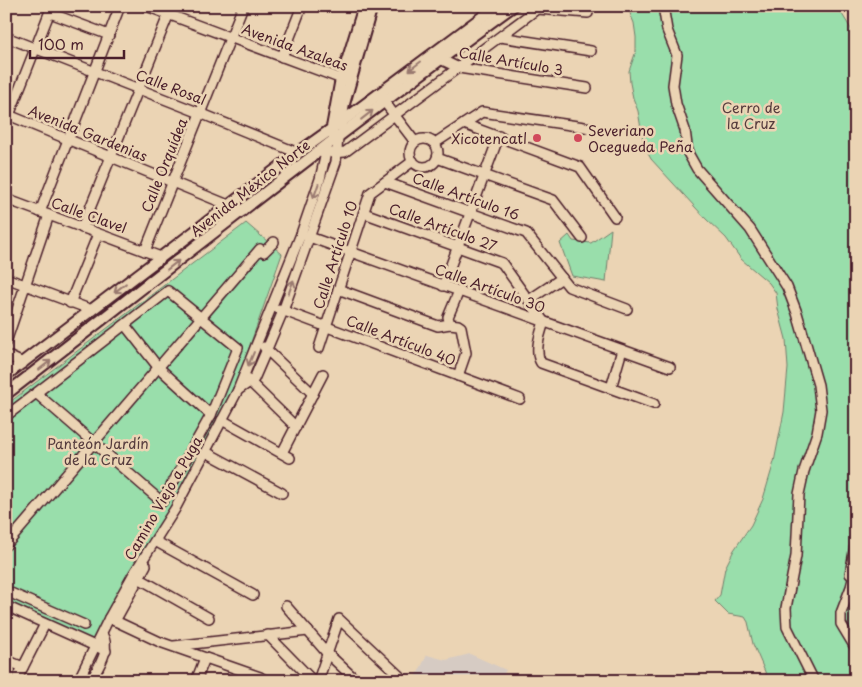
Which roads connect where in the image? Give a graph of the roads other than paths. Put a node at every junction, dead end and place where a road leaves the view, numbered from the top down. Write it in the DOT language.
graph roads {
  1 [pos="120,6"];
  2 [pos="146,6"];
  3 [pos="243,6"];
  4 [pos="302,6"];
  5 [pos="364,6"];
  6 [pos="372,6"];
  7 [pos="497,6"];
  8 [pos="513,6"];
  9 [pos="663,6"];
  10 [pos="537,8"];
  11 [pos="51,9"];
  12 [pos="170,10"];
  13 [pos="588,13"];
  14 [pos="109,35"];
  15 [pos="6,37"];
  16 [pos="500,37"];
  17 [pos="230,38"];
  18 [pos="36,48"];
  19 [pos="591,51"];
  20 [pos="437,55"];
  21 [pos="282,58"];
  22 [pos="459,68"];
  23 [pos="95,72"];
  24 [pos="346,81"];
  25 [pos="587,88"];
  26 [pos="137,89"];
  27 [pos="381,98"];
  28 [pos="344,104"];
  29 [pos="360,108"];
  30 [pos="200,113"];
  31 [pos="395,115"];
  32 [pos="7,118"];
  33 [pos="464,124"];
  34 [pos="591,128"];
  35 [pos="337,130"];
  36 [pos="499,136"];
  37 [pos="69,140"];
  38 [pos="415,142"];
  39 [pos="435,144"];
  40 [pos="327,148"];
  41 [pos="298,153"];
  42 [pos="336,153"];
  43 [pos="111,157"];
  44 [pos="437,158"];
  45 [pos="413,161"];
  46 [pos="485,175"];
  47 [pos="172,182"];
  48 [pos="385,182"];
  49 [pos="6,199"];
  50 [pos="229,206"];
  51 [pos="243,211"];
  52 [pos="471,212"];
  53 [pos="364,213"];
  54 [pos="44,214"];
  55 [pos="615,216"];
  56 [pos="82,228"];
  57 [pos="98,234"];
  58 [pos="305,235"];
  59 [pos="582,238"];
  60 [pos="274,242"];
  61 [pos="458,247"];
  62 [pos="144,251"];
  63 [pos="351,252"];
  64 [pos="161,257"];
  65 [pos="6,278"];
  66 [pos="562,278"];
  67 [pos="25,286"];
  68 [pos="443,286"];
  69 [pos="338,289"];
  70 [pos="458,291"];
  71 [pos="529,300"];
  72 [pos="70,303"];
  73 [pos="272,307"];
  74 [pos="627,309"];
  75 [pos="92,310"];
  76 [pos="282,310"];
  77 [pos="201,318"];
  78 [pos="544,322"];
  79 [pos="450,324"];
  80 [pos="125,325"];
  81 [pos="326,326"];
  82 [pos="259,341"];
  83 [pos="6,342"];
  84 [pos="319,348"];
  85 [pos="267,349"];
  86 [pos="622,350"];
  87 [pos="6,355"];
  88 [pos="23,363"];
  89 [pos="670,367"];
  90 [pos="158,368"];
  91 [pos="322,374"];
  92 [pos="6,375"];
  93 [pos="458,376"];
  94 [pos="247,379"];
  95 [pos="610,388"];
  96 [pos="36,393"];
  97 [pos="6,394"];
  98 [pos="312,394"];
  99 [pos="520,399"];
  100 [pos="654,404"];
  101 [pos="211,415"];
  102 [pos="6,416"];
  103 [pos="222,420"];
  104 [pos="296,427"];
  105 [pos="94,443"];
  106 [pos="206,452"];
  107 [pos="282,493"];
  108 [pos="856,540"];
  109 [pos="157,542"];
  110 [pos="6,545"];
  111 [pos="856,568"];
  112 [pos="136,577"];
  113 [pos="852,584"];
  114 [pos="6,591"];
  115 [pos="253,595"];
  116 [pos="6,606"];
  117 [pos="286,606"];
  118 [pos="209,618"];
  119 [pos="112,620"];
  120 [pos="45,624"];
  121 [pos="84,625"];
  122 [pos="308,631"];
  123 [pos="102,634"];
  124 [pos="268,636"];
  125 [pos="96,646"];
  126 [pos="172,646"];
  127 [pos="856,649"];
  128 [pos="106,650"];
  129 [pos="327,653"];
  130 [pos="205,658"];
  131 [pos="6,660"];
  132 [pos="23,667"];
  133 [pos="80,678"];
  134 [pos="92,680"];
  135 [pos="16,681"];
  136 [pos="196,681"];
  137 [pos="266,681"];
  138 [pos="313,681"];
  139 [pos="318,681"];
  140 [pos="358,681"];
  141 [pos="405,681"];
  142 [pos="814,681"];
  1 -- 14 [label="street"];
  2 -- 12 [label="street, Avenida Azaleas"];
  3 -- 17 [label="street, Calle Orquídea"];
  4 -- 21 [label="street"];
  5 -- 24 [label="main road"];
  6 -- 24 [label="main road"];
  7 -- 20 [label="main road, Avenida México Norte"];
  8 -- 20 [label="main road, Avenida México Norte"];
  9 -- 142 [label="street"];
  10 -- 13 [label="street"];
  10 -- 16 [label="street"];
  11 -- 14 [label="street"];
  11 -- 18 [label="street"];
  12 -- 17 [label="street, Avenida Azaleas"];
  12 -- 26 [label="street"];
  14 -- 23 [label="street"];
  15 -- 18 [label="street, Calle Rosal"];
  16 -- 19 [label="street"];
  16 -- 22 [label="street"];
  17 -- 21 [label="street, Avenida Azaleas"];
  17 -- 30 [label="street, Calle Orquídea"];
  18 -- 23 [label="street, Calle Rosal"];
  18 -- 32 [label="street"];
  20 -- 22 [label="street, Calle Artículo 3"];
  20 -- 27 [label="main road, Avenida México Norte"];
  21 -- 24 [label="street, Avenida Azaleas"];
  22 -- 25 [label="street, Calle Artículo 3"];
  22 -- 31 [label="street"];
  23 -- 26 [label="street, Calle Rosal"];
  23 -- 37 [label="street"];
  24 -- 28 [label="main road"];
  24 -- 35 [label="main road"];
  26 -- 30 [label="street, Calle Rosal"];
  26 -- 43 [label="street"];
  27 -- 29 [label="main road, Avenida México Norte"];
  27 -- 31 [label="street"];
  35 -- 27 [label="main road, Avenida México Norte, one-way"];
  28 -- 29 [label="main road"];
  28 -- 35 [label="main road"];
  29 -- 35 [label="main road, Avenida México Norte"];
  30 -- 41 [label="street, Calle Rosal"];
  30 -- 47 [label="street, Calle Orquídea"];
  31 -- 38 [label="street"];
  31 -- 42 [label="street"];
  32 -- 37 [label="street, Avenida Gardenias"];
  33 -- 34 [label="street"];
  33 -- 36 [label="street"];
  33 -- 39 [label="street"];
  35 -- 40 [label="main road"];
  35 -- 41 [label="main road, Avenida México Norte"];
  35 -- 42 [label="street"];
  36 -- 46 [label="street"];
  36 -- 55 [label="street"];
  37 -- 43 [label="street, Avenida Gardenias"];
  37 -- 54 [label="street"];
  38 -- 39 [label="street"];
  38 -- 45 [label="street"];
  39 -- 44 [label="street"];
  40 -- 42 [label="street"];
  40 -- 51 [label="main road, Avenida México Norte"];
  40 -- 58 [label="street, one-way"];
  41 -- 50 [label="main road, Avenida México Norte"];
  42 -- 58 [label="street"];
  43 -- 47 [label="street, Avenida Gardenias"];
  43 -- 56 [label="street"];
  44 -- 45 [label="street"];
  44 -- 46 [label="street"];
  45 -- 48 [label="street, Calle Artículo 10"];
  46 -- 52 [label="street"];
  46 -- 59 [label="street"];
  47 -- 50 [label="street, Avenida Gardenias"];
  47 -- 62 [label="street, Calle Orquídea"];
  48 -- 52 [label="street, Calle Artículo 16"];
  48 -- 53 [label="street, Calle Artículo 10"];
  49 -- 54 [label="street, Calle Clavel"];
  50 -- 51 [label="street, Avenida Gardenias"];
  50 -- 64 [label="main road, Avenida México Norte"];
  97 -- 51 [label="main road, Avenida México Norte, one-way"];
  52 -- 61 [label="street"];
  52 -- 66 [label="street, Calle Artículo 16"];
  53 -- 61 [label="street, Calle Artículo 27"];
  53 -- 63 [label="street, Calle Artículo 10"];
  54 -- 56 [label="street, Calle Clavel"];
  54 -- 67 [label="street"];
  56 -- 57 [label="street, Calle Clavel"];
  57 -- 62 [label="street, Calle Clavel"];
  57 -- 72 [label="street"];
  58 -- 63 [label="street, Calle Artículo 30"];
  58 -- 73 [label="street"];
  76 -- 58 [label="street, one-way"];
  60 -- 77 [label="street"];
  61 -- 68 [label="street"];
  61 -- 71 [label="street, Calle Artículo 27"];
  62 -- 64 [label="street, Calle Clavel"];
  63 -- 68 [label="street, Calle Artículo 30"];
  63 -- 69 [label="street, Calle Artículo 10"];
  64 -- 75 [label="main road, Avenida México Norte, one-way"];
  65 -- 67 [label="street"];
  66 -- 71 [label="street"];
  66 -- 74 [label="street, Calle Artículo 16"];
  67 -- 72 [label="street"];
  67 -- 83 [label="street"];
  68 -- 70 [label="street, Calle Artículo 30"];
  69 -- 79 [label="street"];
  69 -- 81 [label="street, Calle Artículo 10"];
  70 -- 78 [label="street, Calle Artículo 30"];
  70 -- 79 [label="street"];
  71 -- 78 [label="street, Calle Artículo 27"];
  72 -- 75 [label="street"];
  73 -- 76 [label="street, Calle Artículo 40"];
  73 -- 82 [label="street"];
  75 -- 88 [label="main road, Avenida México Norte"];
  76 -- 81 [label="street, Calle Artículo 40"];
  76 -- 85 [label="street"];
  77 -- 80 [label="street"];
  77 -- 90 [label="street"];
  77 -- 101 [label="street"];
  78 -- 86 [label="street, Calle Artículo 30"];
  78 -- 95 [label="street"];
  79 -- 93 [label="street"];
  80 -- 90 [label="street"];
  80 -- 96 [label="street"];
  81 -- 84 [label="street, Calle Artículo 10"];
  81 -- 93 [label="street, Calle Artículo 40"];
  82 -- 85 [label="street"];
  82 -- 94 [label="street, one-way"];
  85 -- 94 [label="street"];
  85 -- 98 [label="street"];
  86 -- 89 [label="street, Calle Artículo 30"];
  86 -- 95 [label="street"];
  87 -- 88 [label="street"];
  88 -- 92 [label="main road, Avenida México Norte"];
  90 -- 101 [label="street"];
  90 -- 105 [label="street"];
  91 -- 98 [label="street"];
  93 -- 99 [label="street, Calle Artículo 40"];
  94 -- 103 [label="street, Camino Viejo a Puga"];
  94 -- 104 [label="street"];
  95 -- 100 [label="street"];
  96 -- 102 [label="street"];
  96 -- 105 [label="street"];
  98 -- 104 [label="street"];
  101 -- 105 [label="street"];
  103 -- 104 [label="street"];
  103 -- 106 [label="street, Camino Viejo a Puga"];
  105 -- 110 [label="street"];
  106 -- 107 [label="street"];
  106 -- 109 [label="street, Camino Viejo a Puga"];
  108 -- 113 [label="street"];
  109 -- 112 [label="street, Camino Viejo a Puga"];
  109 -- 115 [label="street"];
  111 -- 113 [label="street"];
  112 -- 118 [label="street"];
  112 -- 119 [label="street, Camino Viejo a Puga"];
  113 -- 127 [label="street"];
  114 -- 121 [label="street"];
  116 -- 120 [label="street"];
  117 -- 122 [label="street"];
  119 -- 123 [label="street, Camino Viejo a Puga"];
  119 -- 126 [label="street"];
  120 -- 125 [label="street"];
  120 -- 132 [label="street"];
  122 -- 124 [label="street"];
  122 -- 129 [label="street"];
  123 -- 125 [label="street, Camino Viejo a Puga"];
  123 -- 128 [label="street"];
  124 -- 126 [label="street"];
  124 -- 138 [label="street"];
  125 -- 128 [label="street"];
  125 -- 133 [label="street, Camino Viejo a Puga"];
  126 -- 130 [label="street"];
  128 -- 134 [label="street"];
  129 -- 139 [label="street"];
  129 -- 140 [label="street"];
  129 -- 141 [label="street"];
  130 -- 136 [label="street"];
  130 -- 137 [label="street"];
  131 -- 132 [label="street"];
  132 -- 135 [label="street"];
  133 -- 134 [label="street"];
}
